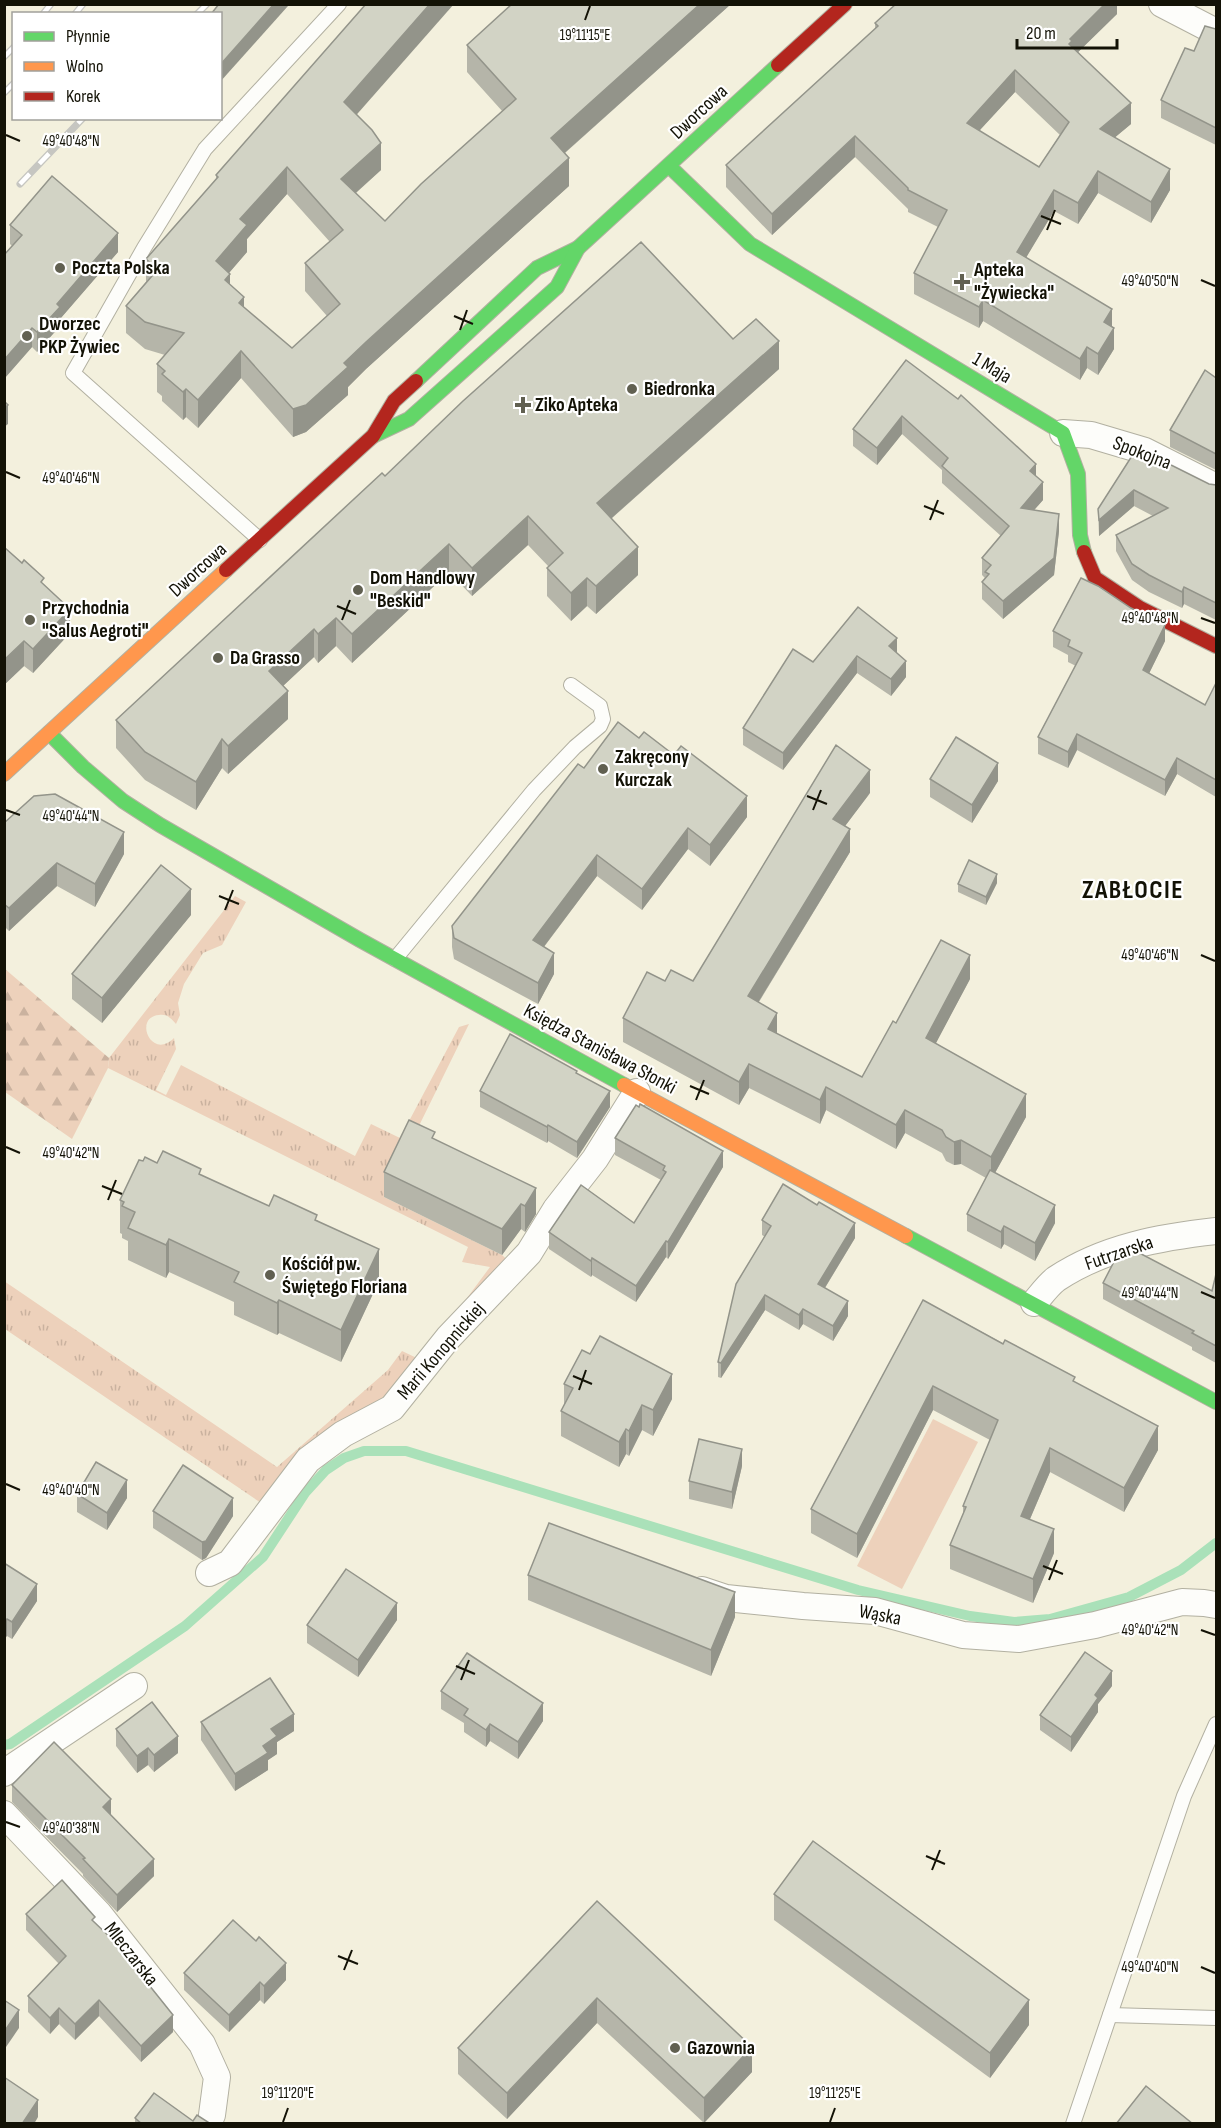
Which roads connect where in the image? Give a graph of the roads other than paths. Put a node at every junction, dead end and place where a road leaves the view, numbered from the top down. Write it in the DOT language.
graph roads {
  1 [pos="339,4"];
  2 [pos="845,4"];
  3 [pos="1162,4"];
  4 [pos="1216,32"];
  5 [pos="669,166"];
  6 [pos="578,248"];
  7 [pos="1063,433"];
  8 [pos="373,436"];
  9 [pos="1216,487"];
  10 [pos="260,540"];
  11 [pos="1216,646"];
  12 [pos="572,685"];
  13 [pos="49,734"];
  14 [pos="4,774"];
  15 [pos="395,959"];
  16 [pos="637,1092"];
  17 [pos="1216,1231"];
  18 [pos="1034,1303"];
  19 [pos="1216,1402"];
  20 [pos="209,1573"];
  21 [pos="681,1583"];
  22 [pos="1216,1605"];
  23 [pos="134,1686"];
  24 [pos="1216,1724"];
  25 [pos="4,1773"];
  26 [pos="4,1814"];
  27 [pos="1110,2015"];
  28 [pos="1216,2018"];
  29 [pos="211,2121"];
  30 [pos="1073,2124"];
  1 -- 10 [label="lane"];
  2 -- 5 [label="street, Dworcowa"];
  3 -- 4 [label="street"];
  5 -- 6 [label="street, Dworcowa"];
  5 -- 7 [label="street, 1 Maja"];
  6 -- 8 [label="street, Dworcowa"];
  6 -- 8 [label="street, Dworcowa"];
  7 -- 9 [label="street, Spokojna"];
  7 -- 11 [label="street"];
  8 -- 10 [label="street, Dworcowa"];
  10 -- 13 [label="street, Dworcowa"];
  12 -- 15 [label="lane"];
  13 -- 14 [label="street, Dworcowa"];
  13 -- 15 [label="street, Księdza Stanisława Słonki"];
  15 -- 16 [label="street, Księdza Stanisława Słonki"];
  16 -- 18 [label="street, Księdza Stanisława Słonki"];
  16 -- 20 [label="street, Marii Konopnickiej"];
  17 -- 18 [label="street, Futrzarska"];
  18 -- 19 [label="street, Księdza Stanisława Słonki"];
  21 -- 22 [label="street, Wąska"];
  23 -- 25 [label="street"];
  24 -- 27 [label="lane"];
  26 -- 29 [label="street, Mleczarska"];
  27 -- 28 [label="lane"];
  27 -- 30 [label="lane"];
}
